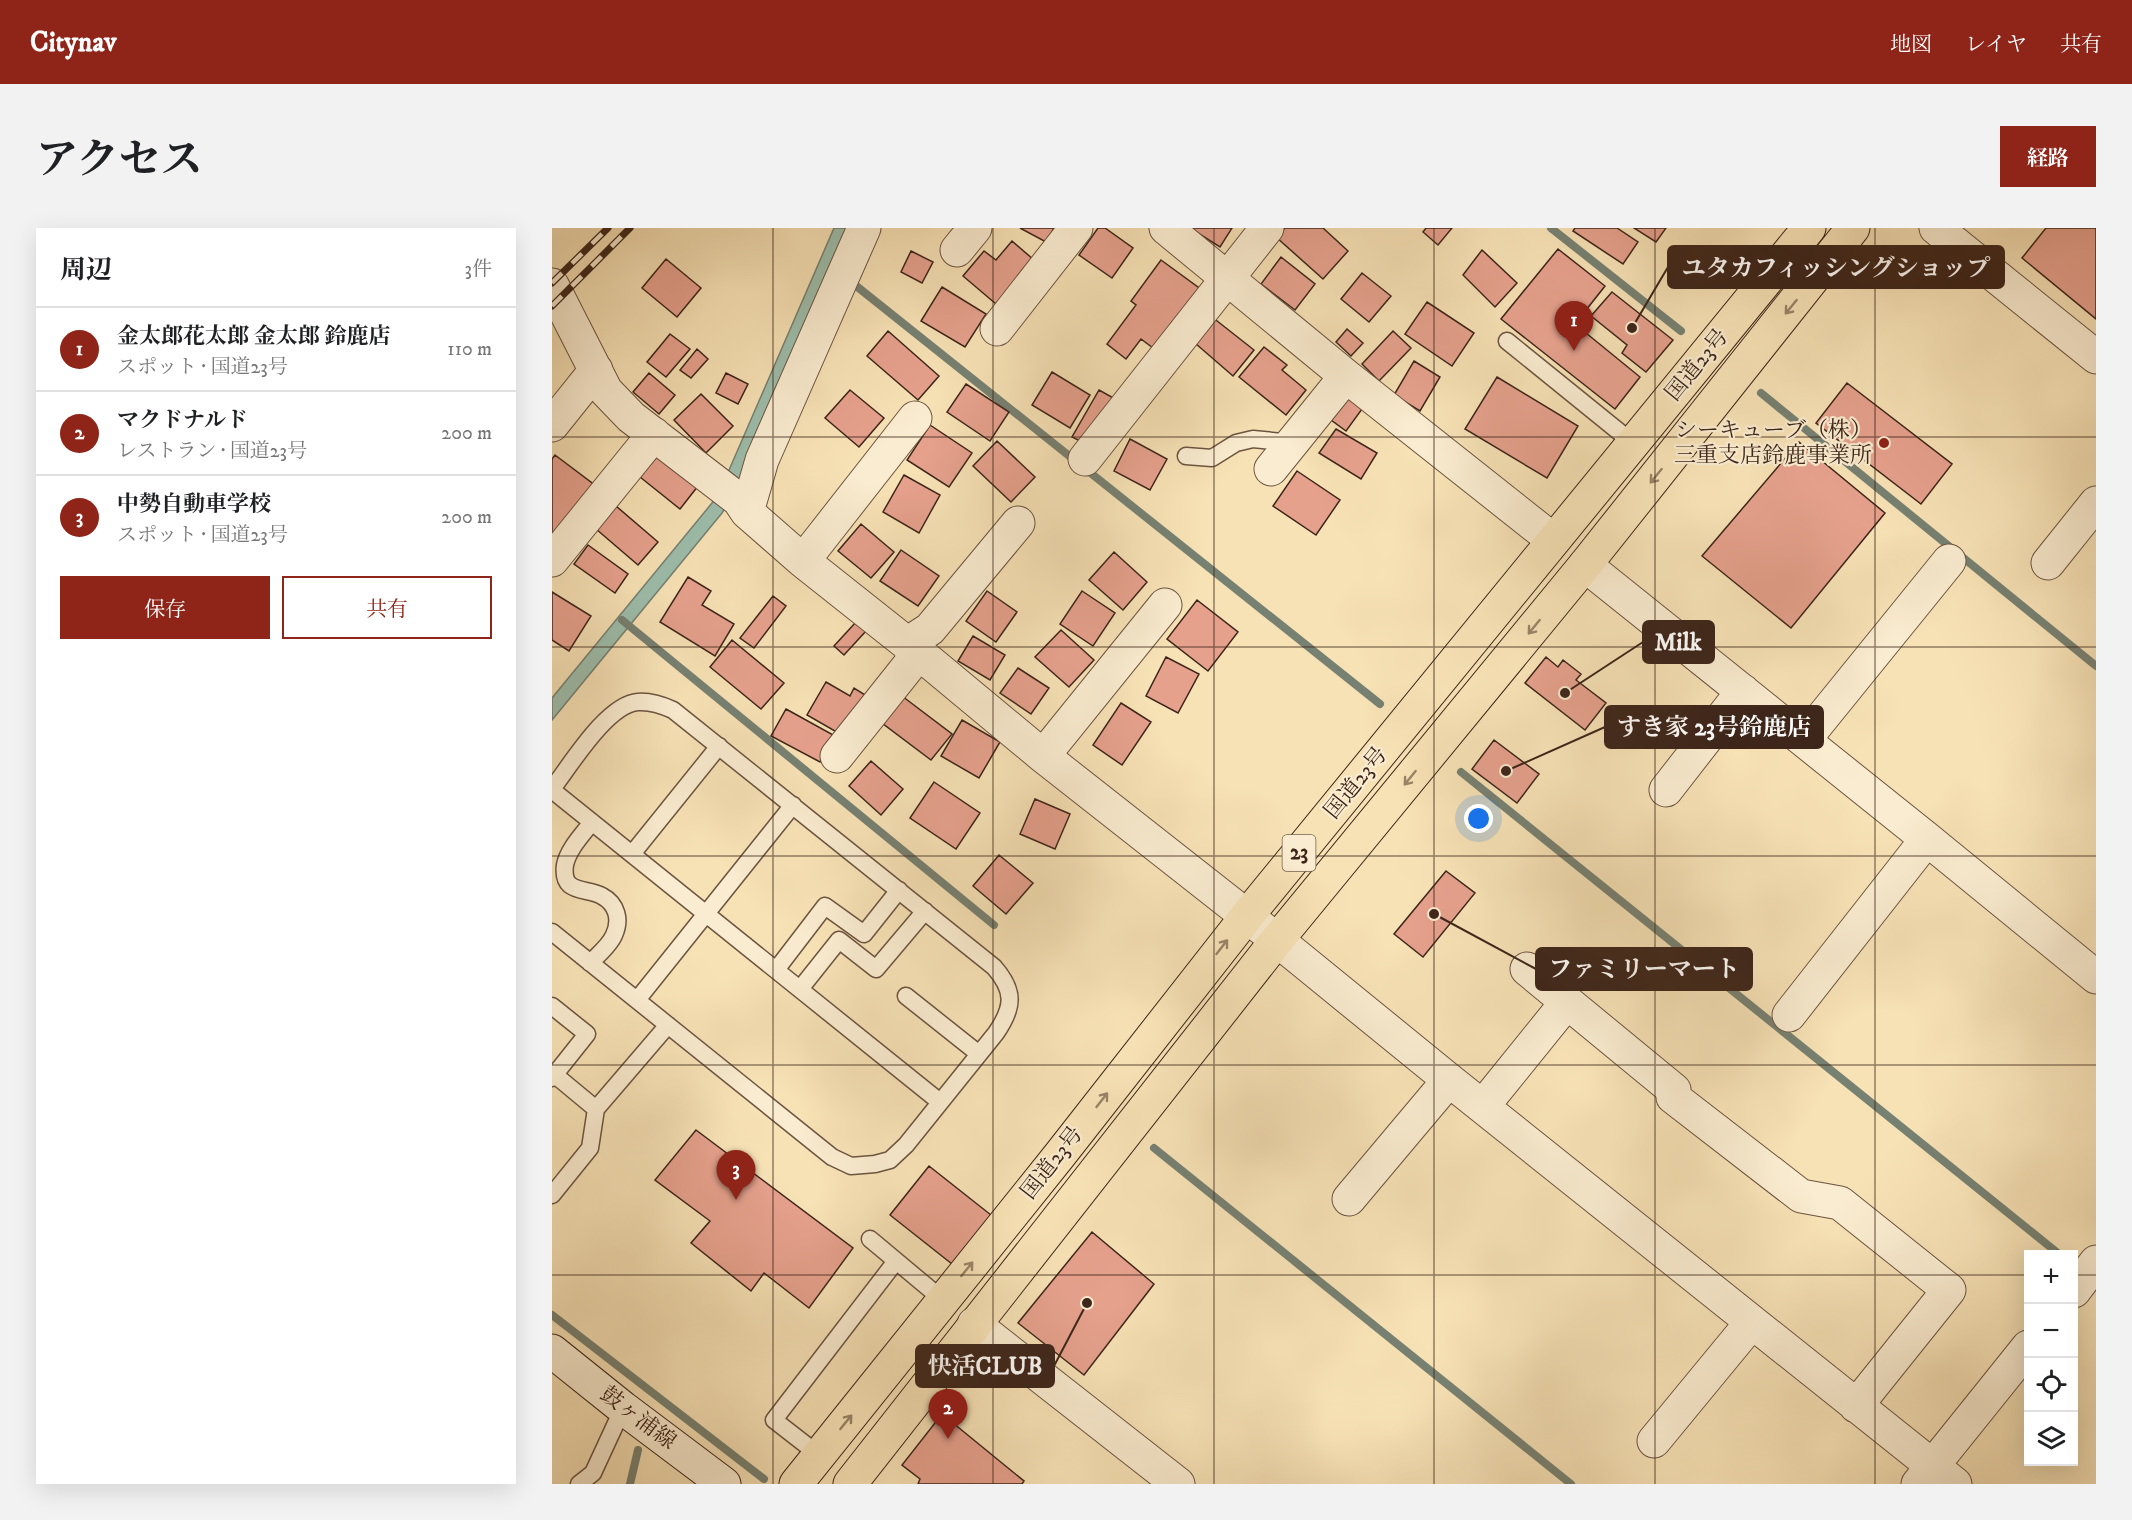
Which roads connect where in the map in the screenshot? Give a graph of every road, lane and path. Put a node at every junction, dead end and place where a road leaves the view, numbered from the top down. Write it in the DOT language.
graph roads {
  1 [pos="864,228"];
  2 [pos="1076,228"];
  3 [pos="1166,228"];
  4 [pos="1267,228"];
  5 [pos="1809,228"];
  6 [pos="1853,228"];
  7 [pos="1936,228"];
  8 [pos="1228,277"];
  9 [pos="552,285"];
  10 [pos="997,330"];
  11 [pos="1507,341"];
  12 [pos="2096,357"];
  13 [pos="596,370"];
  14 [pos="1347,376"];
  15 [pos="915,418"];
  16 [pos="552,425"];
  17 [pos="654,434"];
  18 [pos="1293,443"];
  19 [pos="1633,443"];
  20 [pos="1186,456"];
  21 [pos="1085,459"];
  22 [pos="1271,470"];
  23 [pos="733,498"];
  24 [pos="2096,503"];
  25 [pos="1018,523"];
  26 [pos="1553,540"];
  27 [pos="552,560"];
  28 [pos="803,561"];
  29 [pos="1949,561"];
  30 [pos="2048,563"];
  31 [pos="1585,565"];
  32 [pos="1165,605"];
  33 [pos="913,649"];
  34 [pos="1743,691"];
  35 [pos="1804,740"];
  36 [pos="719,746"];
  37 [pos="837,756"];
  38 [pos="1043,756"];
  39 [pos="552,790"];
  40 [pos="1666,790"];
  41 [pos="793,805"];
  42 [pos="592,822"];
  43 [pos="1927,839"];
  44 [pos="632,854"];
  45 [pos="899,890"];
  46 [pos="925,911"];
  47 [pos="705,913"];
  48 [pos="1247,916"];
  49 [pos="552,932"];
  50 [pos="1277,940"];
  51 [pos="590,963"];
  52 [pos="1527,969"];
  53 [pos="776,970"];
  54 [pos="2096,977"];
  55 [pos="800,989"];
  56 [pos="906,996"];
  57 [pos="637,1000"];
  58 [pos="1568,1002"];
  59 [pos="552,1006"];
  60 [pos="1790,1015"];
  61 [pos="668,1025"];
  62 [pos="979,1054"];
  63 [pos="553,1076"];
  64 [pos="1449,1080"];
  65 [pos="940,1102"];
  66 [pos="1483,1106"];
  67 [pos="596,1108"];
  68 [pos="552,1196"];
  69 [pos="1349,1199"];
  70 [pos="870,1239"];
  71 [pos="896,1261"];
  72 [pos="943,1300"];
  73 [pos="1752,1322"];
  74 [pos="974,1324"];
  75 [pos="552,1351"];
  76 [pos="2024,1353"];
  77 [pos="1856,1406"];
  78 [pos="623,1408"];
  79 [pos="1654,1441"];
  80 [pos="819,1455"];
  81 [pos="1935,1478"];
  82 [pos="579,1484"];
  83 [pos="724,1484"];
  84 [pos="796,1484"];
  85 [pos="850,1484"];
  86 [pos="1178,1484"];
  1 -- 23 [label="street"];
  2 -- 10 [label="street"];
  3 -- 8 [label="street"];
  4 -- 8 [label="street"];
  5 -- 19 [label="highway, 国道23号 / 23"];
  6 -- 31 [label="highway, 国道23号 / 23, one-way"];
  7 -- 12 [label="street"];
  8 -- 14 [label="street"];
  8 -- 21 [label="street"];
  9 -- 13 [label="street"];
  11 -- 19 [label="lane"];
  13 -- 16 [label="street"];
  13 -- 17 [label="street"];
  14 -- 18 [label="street"];
  14 -- 26 [label="street"];
  15 -- 28 [label="street"];
  17 -- 23 [label="street"];
  17 -- 27 [label="street"];
  18 -- 20 [label="lane"];
  18 -- 22 [label="street"];
  19 -- 26 [label="highway, 国道23号 / 23"];
  23 -- 28 [label="street"];
  24 -- 30 [label="street"];
  25 -- 33 [label="street"];
  26 -- 48 [label="highway, 国道23号 / 23"];
  28 -- 33 [label="street"];
  29 -- 35 [label="street"];
  31 -- 34 [label="street"];
  31 -- 50 [label="highway, 国道23号 / 23, one-way"];
  32 -- 38 [label="street"];
  33 -- 37 [label="street"];
  33 -- 38 [label="street"];
  34 -- 35 [label="street"];
  34 -- 40 [label="street"];
  35 -- 43 [label="street"];
  36 -- 39 [label="lane"];
  36 -- 41 [label="lane"];
  36 -- 44 [label="lane"];
  38 -- 48 [label="street"];
  39 -- 42 [label="lane"];
  41 -- 45 [label="lane"];
  41 -- 47 [label="lane"];
  42 -- 44 [label="lane"];
  42 -- 51 [label="lane"];
  43 -- 54 [label="street"];
  43 -- 60 [label="street"];
  44 -- 47 [label="lane"];
  45 -- 46 [label="lane"];
  45 -- 53 [label="lane"];
  46 -- 55 [label="lane"];
  46 -- 62 [label="lane"];
  47 -- 53 [label="lane"];
  47 -- 57 [label="lane"];
  48 -- 50 [label="street"];
  72 -- 48 [label="highway, 国道23号 / 23, one-way"];
  49 -- 51 [label="lane"];
  50 -- 64 [label="street"];
  50 -- 74 [label="highway, 国道23号 / 23"];
  51 -- 57 [label="lane"];
  52 -- 58 [label="street"];
  53 -- 55 [label="lane"];
  55 -- 65 [label="lane"];
  56 -- 62 [label="lane"];
  57 -- 61 [label="lane"];
  58 -- 66 [label="street"];
  58 -- 77 [label="street"];
  59 -- 63 [label="lane"];
  61 -- 65 [label="lane"];
  61 -- 67 [label="lane"];
  62 -- 65 [label="lane"];
  63 -- 67 [label="lane"];
  64 -- 66 [label="street"];
  64 -- 69 [label="street"];
  66 -- 73 [label="street"];
  67 -- 68 [label="lane"];
  70 -- 71 [label="lane"];
  71 -- 72 [label="lane"];
  71 -- 80 [label="lane"];
  80 -- 72 [label="highway, 国道23号 / 23, one-way"];
  73 -- 77 [label="street"];
  73 -- 79 [label="street"];
  74 -- 85 [label="highway, 国道23号 / 23"];
  74 -- 86 [label="street"];
  75 -- 78 [label="street, 鼓ヶ浦線"];
  76 -- 81 [label="street"];
  77 -- 81 [label="street"];
  78 -- 82 [label="lane"];
  78 -- 83 [label="street, 鼓ヶ浦線"];
  80 -- 84 [label="highway, 国道23号 / 23"];
}
